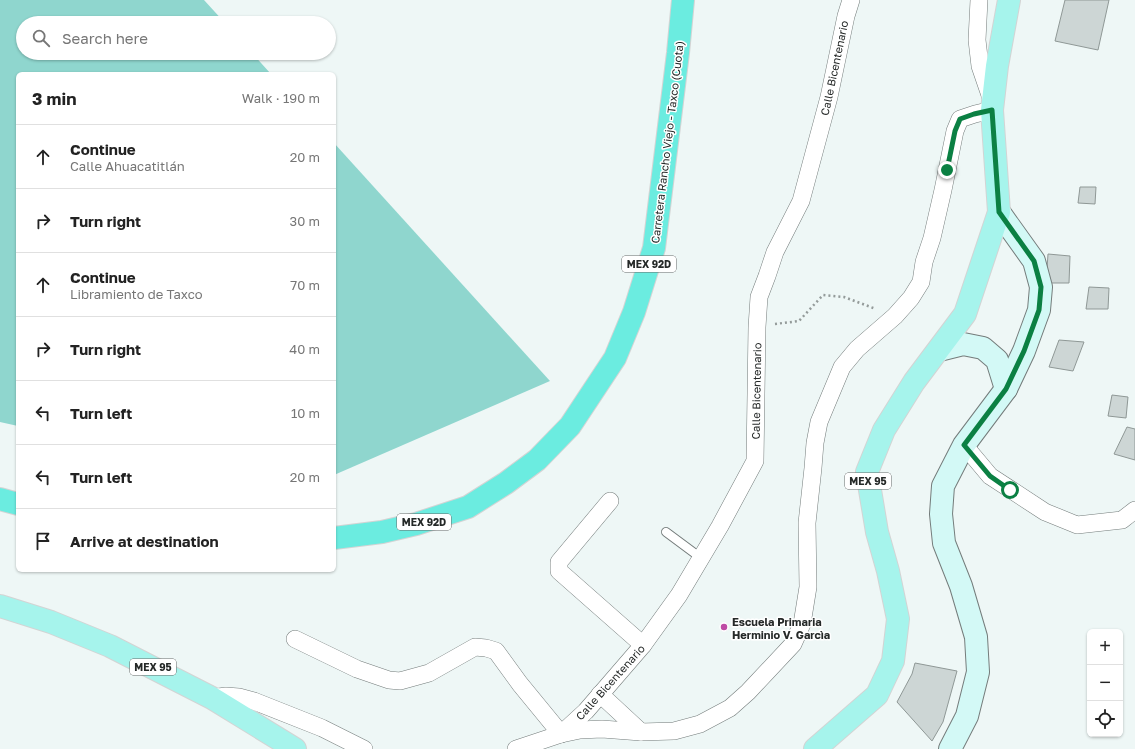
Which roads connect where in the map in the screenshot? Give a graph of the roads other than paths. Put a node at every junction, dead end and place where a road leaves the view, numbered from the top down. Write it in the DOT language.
graph roads {
  1 [pos="683,0"];
  2 [pos="851,0"];
  3 [pos="979,0"];
  4 [pos="1009,0"];
  5 [pos="993,107"];
  6 [pos="999,212"];
  7 [pos="939,350"];
  8 [pos="1006,389"];
  9 [pos="964,445"];
  10 [pos="0,499"];
  11 [pos="610,501"];
  12 [pos="16,503"];
  13 [pos="1135,510"];
  14 [pos="0,511"];
  15 [pos="16,512"];
  16 [pos="666,532"];
  17 [pos="336,538"];
  18 [pos="701,558"];
  19 [pos="0,606"];
  20 [pos="296,639"];
  21 [pos="643,645"];
  22 [pos="600,694"];
  23 [pos="212,698"];
  24 [pos="641,732"];
  25 [pos="562,734"];
  26 [pos="295,749"];
  27 [pos="364,749"];
  28 [pos="516,749"];
  29 [pos="815,749"];
  30 [pos="950,749"];
  1 -- 17 [label="highway, Carretera Rancho Viejo - Taxco (Cuota) / MEX 92D"];
  2 -- 18 [label="street, Calle Bicentenario"];
  3 -- 5 [label="street"];
  4 -- 5 [label="main road, MEX 95"];
  5 -- 6 [label="main road, MEX 95"];
  5 -- 24 [label="street"];
  6 -- 7 [label="main road, MEX 95"];
  6 -- 8 [label="main road"];
  7 -- 8 [label="main road"];
  7 -- 29 [label="main road, MEX 95"];
  8 -- 9 [label="main road"];
  9 -- 13 [label="street"];
  9 -- 30 [label="main road"];
  10 -- 12 [label="highway"];
  11 -- 21 [label="street"];
  14 -- 15 [label="highway"];
  16 -- 18 [label="lane"];
  18 -- 21 [label="street, Calle Bicentenario"];
  19 -- 23 [label="main road, MEX 95"];
  20 -- 25 [label="street"];
  21 -- 22 [label="street, Calle Bicentenario"];
  22 -- 24 [label="street"];
  22 -- 25 [label="street, Calle Bicentenario"];
  23 -- 26 [label="main road, MEX 95"];
  23 -- 27 [label="street"];
  24 -- 25 [label="street"];
  25 -- 28 [label="street"];
}
